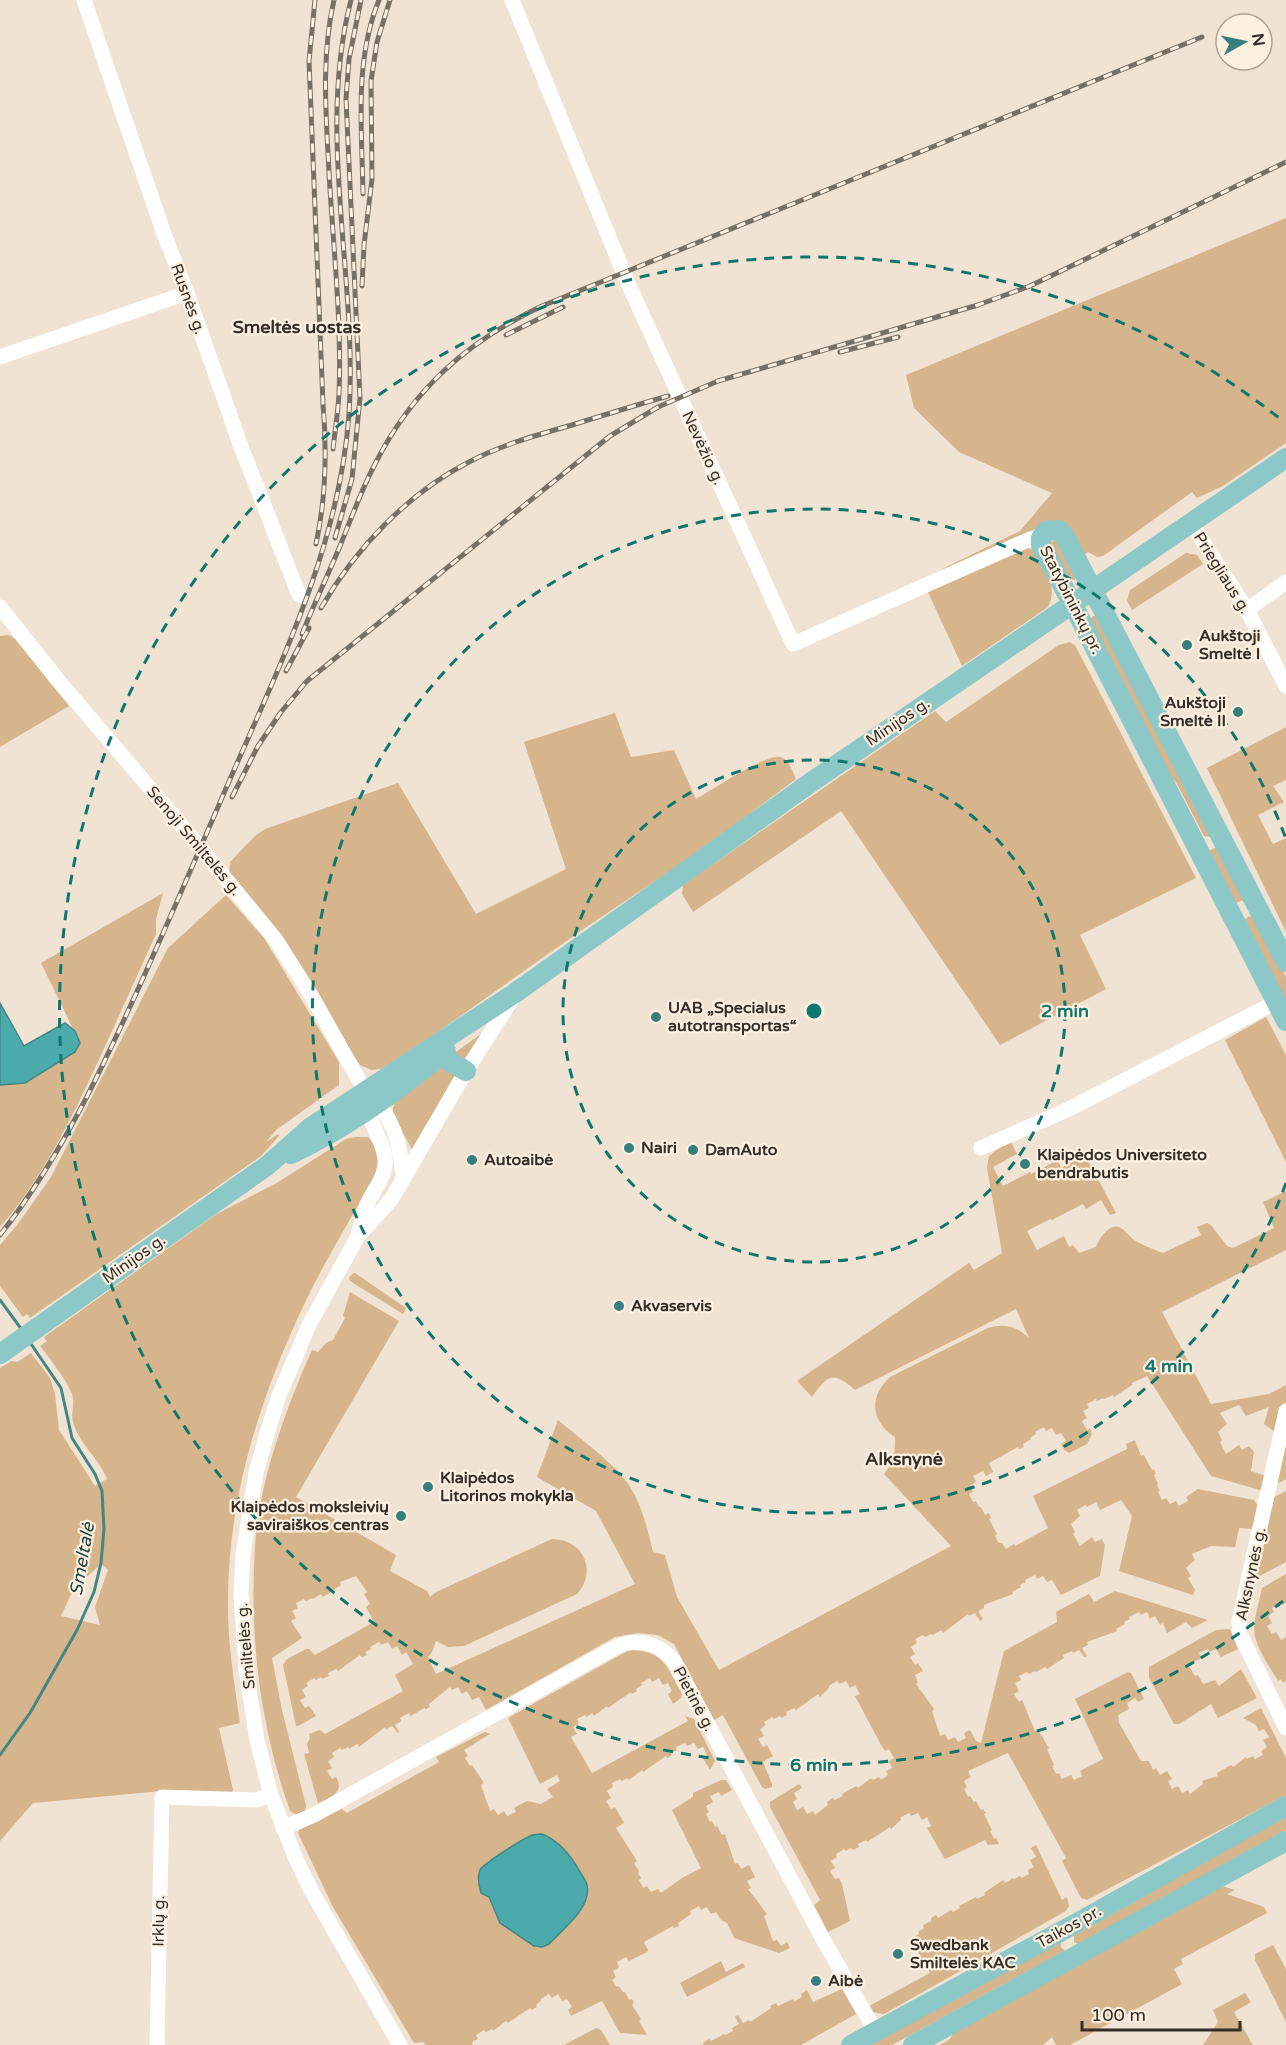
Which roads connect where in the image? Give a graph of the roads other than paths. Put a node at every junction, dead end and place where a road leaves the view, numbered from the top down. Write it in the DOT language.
graph roads {
  1 [pos="84,0"];
  2 [pos="512,0"];
  3 [pos="187,293"];
  4 [pos="0,357"];
  5 [pos="1286,459"];
  6 [pos="1191,523"];
  7 [pos="1041,538"];
  8 [pos="1286,582"];
  9 [pos="1093,588"];
  10 [pos="299,595"];
  11 [pos="1072,603"];
  12 [pos="0,607"];
  13 [pos="1246,610"];
  14 [pos="1286,686"];
  15 [pos="1220,836"];
  16 [pos="1196,846"];
  17 [pos="1259,910"];
  18 [pos="1235,922"];
  19 [pos="1286,962"];
  20 [pos="515,993"];
  21 [pos="1276,1002"];
  22 [pos="1286,1021"];
  23 [pos="440,1056"];
  24 [pos="466,1071"];
  25 [pos="370,1102"];
  26 [pos="981,1148"];
  27 [pos="403,1178"];
  28 [pos="358,1236"];
  29 [pos="7,1349"];
  30 [pos="1286,1411"];
  31 [pos="1286,1728"];
  32 [pos="271,1795"];
  33 [pos="1286,1806"];
  34 [pos="283,1828"];
  35 [pos="1286,1841"];
  36 [pos="1067,1928"];
  37 [pos="1075,1956"];
  38 [pos="876,2032"];
  39 [pos="157,2045"];
  40 [pos="400,2045"];
  41 [pos="851,2045"];
  42 [pos="913,2045"];
  1 -- 3 [label="street, Rusnės g."];
  2 -- 7 [label="street, Nevėžio g."];
  3 -- 4 [label="street"];
  3 -- 10 [label="street, Rusnės g."];
  5 -- 6 [label="main road, Minijos g."];
  6 -- 9 [label="main road, Minijos g."];
  6 -- 13 [label="street, Priegliaus g."];
  7 -- 9 [label="main road, Statybininkų pr."];
  7 -- 11 [label="main road, Statybininkų pr."];
  8 -- 13 [label="street"];
  9 -- 11 [label="main road, Minijos g."];
  9 -- 15 [label="main road, Statybininkų pr."];
  11 -- 16 [label="main road, Statybininkų pr."];
  11 -- 20 [label="main road, Minijos g."];
  12 -- 25 [label="street, Senoji Smiltelės g."];
  13 -- 14 [label="street, Priegliaus g."];
  15 -- 16 [label="main road"];
  15 -- 17 [label="main road, Statybininkų pr."];
  16 -- 18 [label="main road, Statybininkų pr."];
  17 -- 18 [label="main road"];
  17 -- 19 [label="main road, Statybininkų pr."];
  18 -- 21 [label="main road, Statybininkų pr."];
  20 -- 23 [label="main road, Minijos g."];
  20 -- 24 [label="street"];
  20 -- 25 [label="main road, Minijos g."];
  21 -- 22 [label="main road, Statybininkų pr."];
  21 -- 26 [label="street"];
  23 -- 24 [label="main road"];
  23 -- 25 [label="main road, Minijos g."];
  24 -- 27 [label="street"];
  25 -- 27 [label="street"];
  25 -- 28 [label="street"];
  25 -- 29 [label="main road, Minijos g."];
  27 -- 28 [label="street"];
  28 -- 32 [label="street, Smiltelės g."];
  30 -- 31 [label="street, Alksnynės g."];
  32 -- 34 [label="street, Smiltelės g."];
  32 -- 39 [label="street, Irklų g."];
  33 -- 36 [label="main road, Taikos pr."];
  34 -- 38 [label="street, Pietinė g."];
  34 -- 40 [label="street, Smiltelės g."];
  35 -- 37 [label="main road, Taikos pr."];
  36 -- 37 [label="main road"];
  36 -- 38 [label="main road, Taikos pr."];
  37 -- 42 [label="main road, Taikos pr."];
  38 -- 41 [label="main road, Taikos pr."];
}
